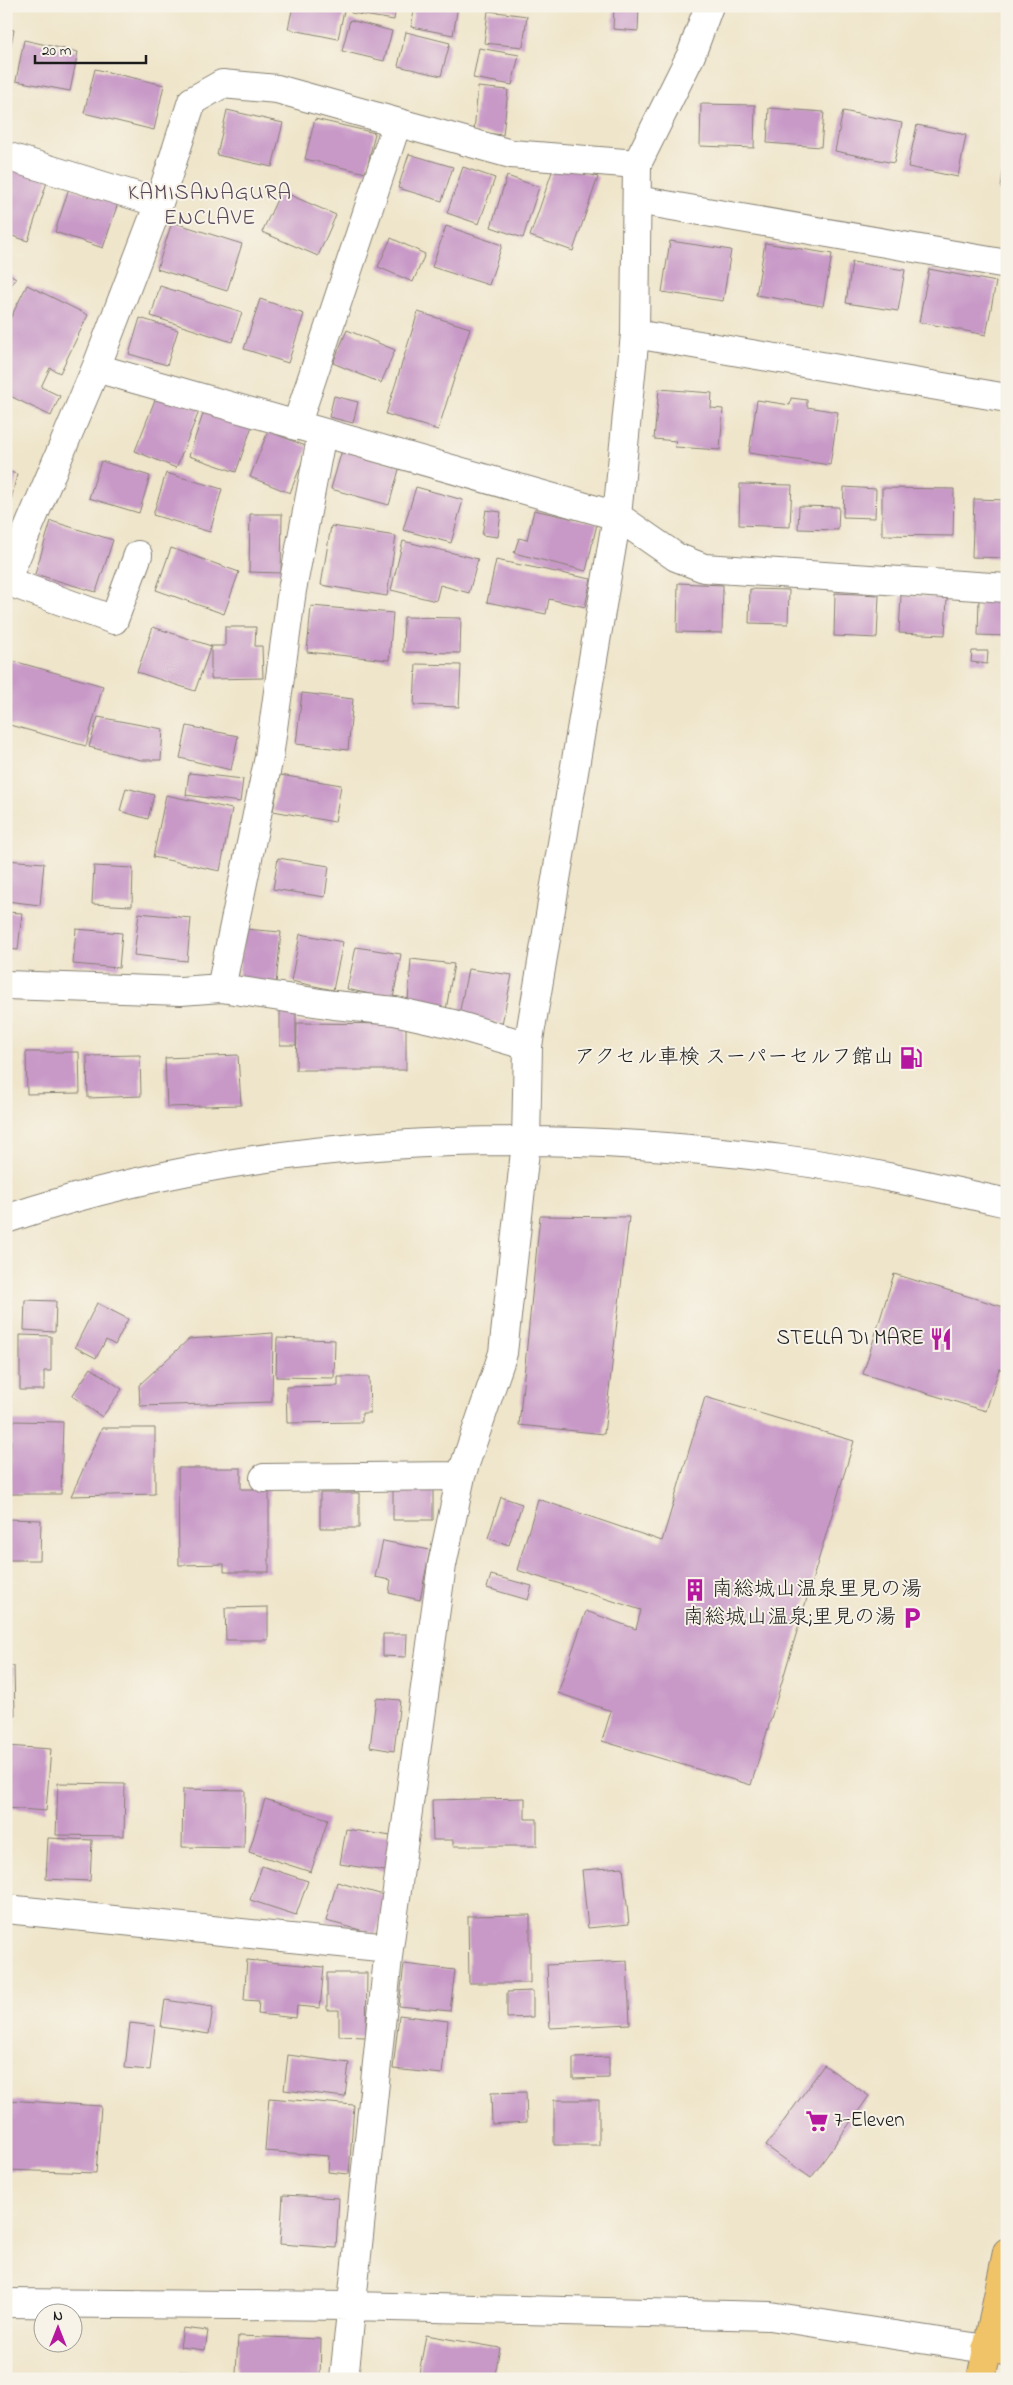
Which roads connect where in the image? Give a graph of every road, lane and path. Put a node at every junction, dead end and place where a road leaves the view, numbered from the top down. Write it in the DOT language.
graph roads {
  1 [pos="709,6"];
  2 [pos="397,123"];
  3 [pos="6,156"];
  4 [pos="637,164"];
  5 [pos="637,200"];
  6 [pos="159,203"];
  7 [pos="1007,264"];
  8 [pos="635,334"];
  9 [pos="96,368"];
  10 [pos="1007,398"];
  11 [pos="296,426"];
  12 [pos="322,433"];
  13 [pos="617,516"];
  14 [pos="138,555"];
  15 [pos="6,581"];
  16 [pos="1007,588"];
  17 [pos="6,985"];
  18 [pos="221,988"];
  19 [pos="528,1046"];
  20 [pos="526,1142"];
  21 [pos="1007,1203"];
  22 [pos="6,1219"];
  23 [pos="461,1476"];
  24 [pos="264,1478"];
  25 [pos="6,1908"];
  26 [pos="389,1948"];
  27 [pos="1007,2252"];
  28 [pos="6,2303"];
  29 [pos="351,2306"];
  30 [pos="996,2350"];
  31 [pos="344,2379"];
  32 [pos="981,2379"];
  1 -- 4 [label="street"];
  2 -- 4 [label="street"];
  2 -- 6 [label="street"];
  2 -- 11 [label="street"];
  3 -- 6 [label="street"];
  4 -- 5 [label="street"];
  5 -- 7 [label="street"];
  5 -- 8 [label="street"];
  6 -- 9 [label="street"];
  8 -- 10 [label="street"];
  8 -- 13 [label="street"];
  9 -- 11 [label="street"];
  9 -- 15 [label="street"];
  11 -- 12 [label="street"];
  12 -- 13 [label="street"];
  12 -- 18 [label="street"];
  13 -- 16 [label="street"];
  13 -- 19 [label="street"];
  14 -- 15 [label="street"];
  17 -- 18 [label="street"];
  18 -- 19 [label="street"];
  19 -- 20 [label="street"];
  20 -- 21 [label="street"];
  20 -- 22 [label="street"];
  20 -- 23 [label="street"];
  23 -- 24 [label="street"];
  23 -- 26 [label="street"];
  25 -- 26 [label="street"];
  26 -- 29 [label="street"];
  27 -- 30 [label="highway"];
  28 -- 29 [label="street"];
  29 -- 30 [label="street"];
  29 -- 31 [label="street"];
  30 -- 32 [label="highway"];
}
